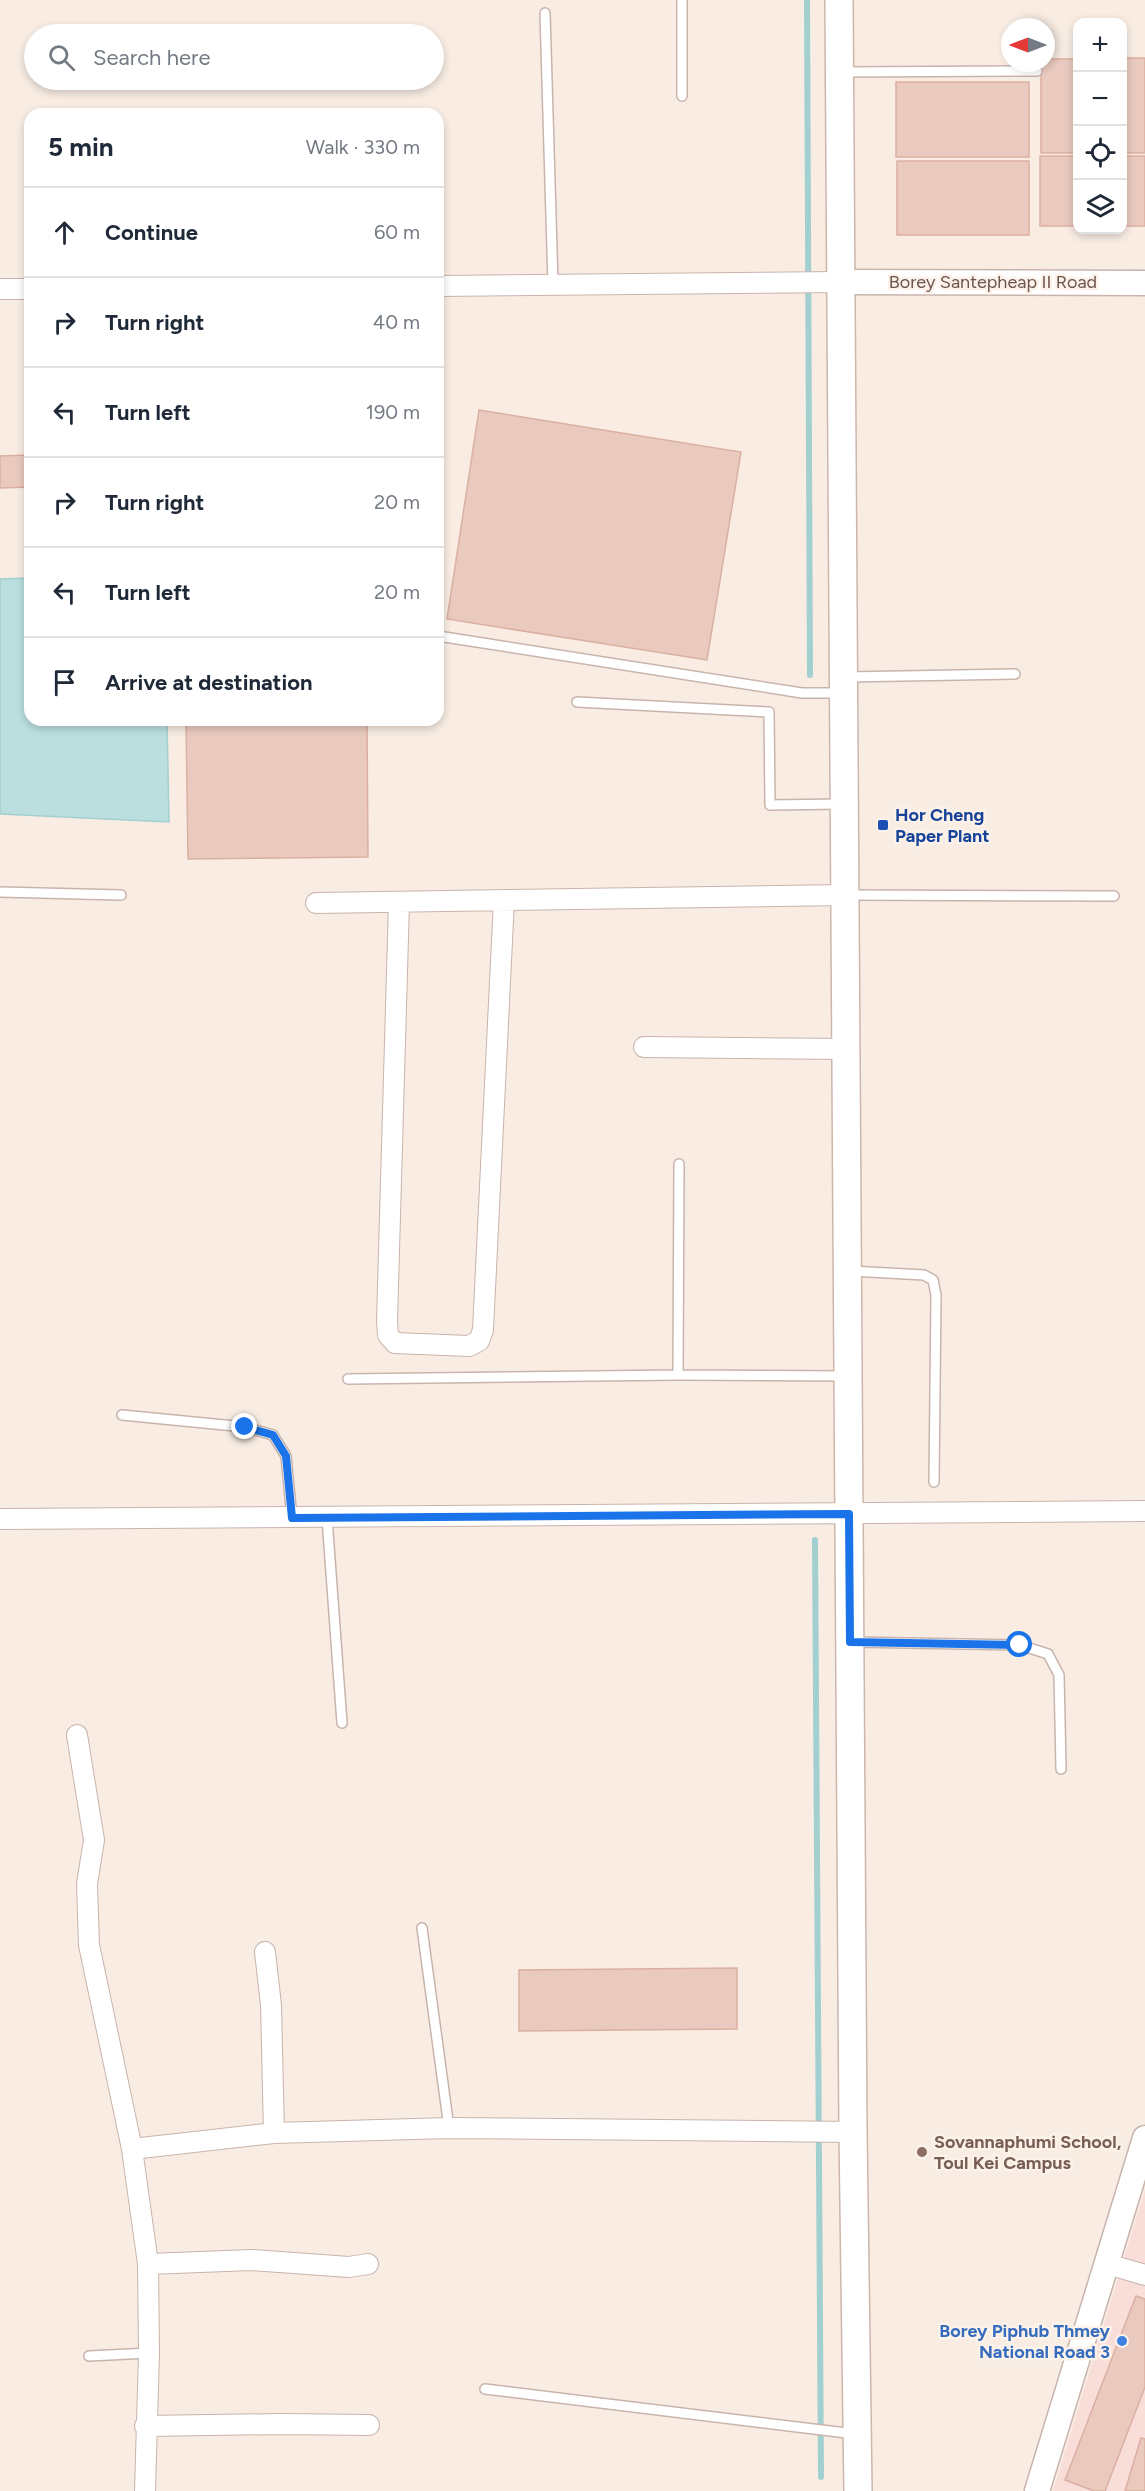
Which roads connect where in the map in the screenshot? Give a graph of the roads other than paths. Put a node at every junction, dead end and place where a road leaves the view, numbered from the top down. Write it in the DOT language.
graph roads {
  1 [pos="682,0"];
  2 [pos="839,0"];
  3 [pos="544,14"];
  4 [pos="1001,71"];
  5 [pos="839,72"];
  6 [pos="682,96"];
  7 [pos="833,282"];
  8 [pos="1145,283"];
  9 [pos="553,284"];
  10 [pos="444,285"];
  11 [pos="24,289"];
  12 [pos="0,290"];
  13 [pos="444,637"];
  14 [pos="1015,674"];
  15 [pos="844,685"];
  16 [pos="577,702"];
  17 [pos="845,804"];
  18 [pos="0,892"];
  19 [pos="121,895"];
  20 [pos="845,895"];
  21 [pos="1114,896"];
  22 [pos="504,900"];
  23 [pos="399,902"];
  24 [pos="316,903"];
  25 [pos="644,1047"];
  26 [pos="846,1050"];
  27 [pos="679,1164"];
  28 [pos="848,1271"];
  29 [pos="678,1375"];
  30 [pos="849,1376"];
  31 [pos="348,1379"];
  32 [pos="122,1415"];
  33 [pos="934,1482"];
  34 [pos="1145,1511"];
  35 [pos="849,1514"];
  36 [pos="292,1518"];
  37 [pos="327,1518"];
  38 [pos="0,1519"];
  39 [pos="850,1642"];
  40 [pos="342,1723"];
  41 [pos="77,1735"];
  42 [pos="1062,1769"];
  43 [pos="422,1928"];
  44 [pos="265,1952"];
  45 [pos="449,2128"];
  46 [pos="841,2132"];
  47 [pos="274,2133"];
  48 [pos="1145,2138"];
  49 [pos="132,2149"];
  50 [pos="148,2264"];
  51 [pos="368,2264"];
  52 [pos="1107,2264"];
  53 [pos="1145,2275"];
  54 [pos="148,2353"];
  55 [pos="89,2356"];
  56 [pos="485,2389"];
  57 [pos="369,2425"];
  58 [pos="145,2426"];
  59 [pos="858,2435"];
  60 [pos="145,2491"];
  61 [pos="858,2491"];
  62 [pos="1037,2491"];
  1 -- 6 [label="lane"];
  2 -- 5 [label="main road"];
  3 -- 9 [label="lane"];
  4 -- 5 [label="lane"];
  5 -- 7 [label="main road"];
  7 -- 8 [label="street, Borey Santepheap II Road"];
  7 -- 9 [label="street"];
  7 -- 15 [label="main road"];
  9 -- 10 [label="street"];
  11 -- 12 [label="street"];
  13 -- 15 [label="lane"];
  14 -- 15 [label="lane"];
  15 -- 17 [label="main road"];
  16 -- 17 [label="lane"];
  17 -- 20 [label="main road"];
  18 -- 19 [label="lane"];
  20 -- 21 [label="lane"];
  20 -- 22 [label="street"];
  20 -- 26 [label="main road"];
  22 -- 23 [label="street"];
  22 -- 23 [label="street"];
  23 -- 24 [label="street"];
  25 -- 26 [label="street"];
  26 -- 28 [label="main road"];
  27 -- 29 [label="lane"];
  28 -- 30 [label="main road"];
  28 -- 33 [label="lane"];
  29 -- 30 [label="lane"];
  29 -- 31 [label="lane"];
  30 -- 35 [label="main road"];
  32 -- 36 [label="lane"];
  34 -- 35 [label="street"];
  35 -- 37 [label="street"];
  35 -- 39 [label="main road"];
  36 -- 37 [label="street"];
  36 -- 38 [label="street"];
  37 -- 40 [label="lane"];
  39 -- 42 [label="lane"];
  39 -- 46 [label="main road"];
  41 -- 49 [label="street"];
  43 -- 45 [label="lane"];
  44 -- 47 [label="street"];
  45 -- 46 [label="street"];
  45 -- 47 [label="street"];
  46 -- 59 [label="main road"];
  47 -- 49 [label="street"];
  48 -- 52 [label="street"];
  49 -- 50 [label="street"];
  50 -- 51 [label="street"];
  50 -- 54 [label="street"];
  52 -- 53 [label="street"];
  52 -- 62 [label="street"];
  54 -- 55 [label="lane"];
  54 -- 58 [label="street"];
  56 -- 59 [label="lane"];
  57 -- 58 [label="street"];
  58 -- 60 [label="street"];
  59 -- 61 [label="main road"];
}
